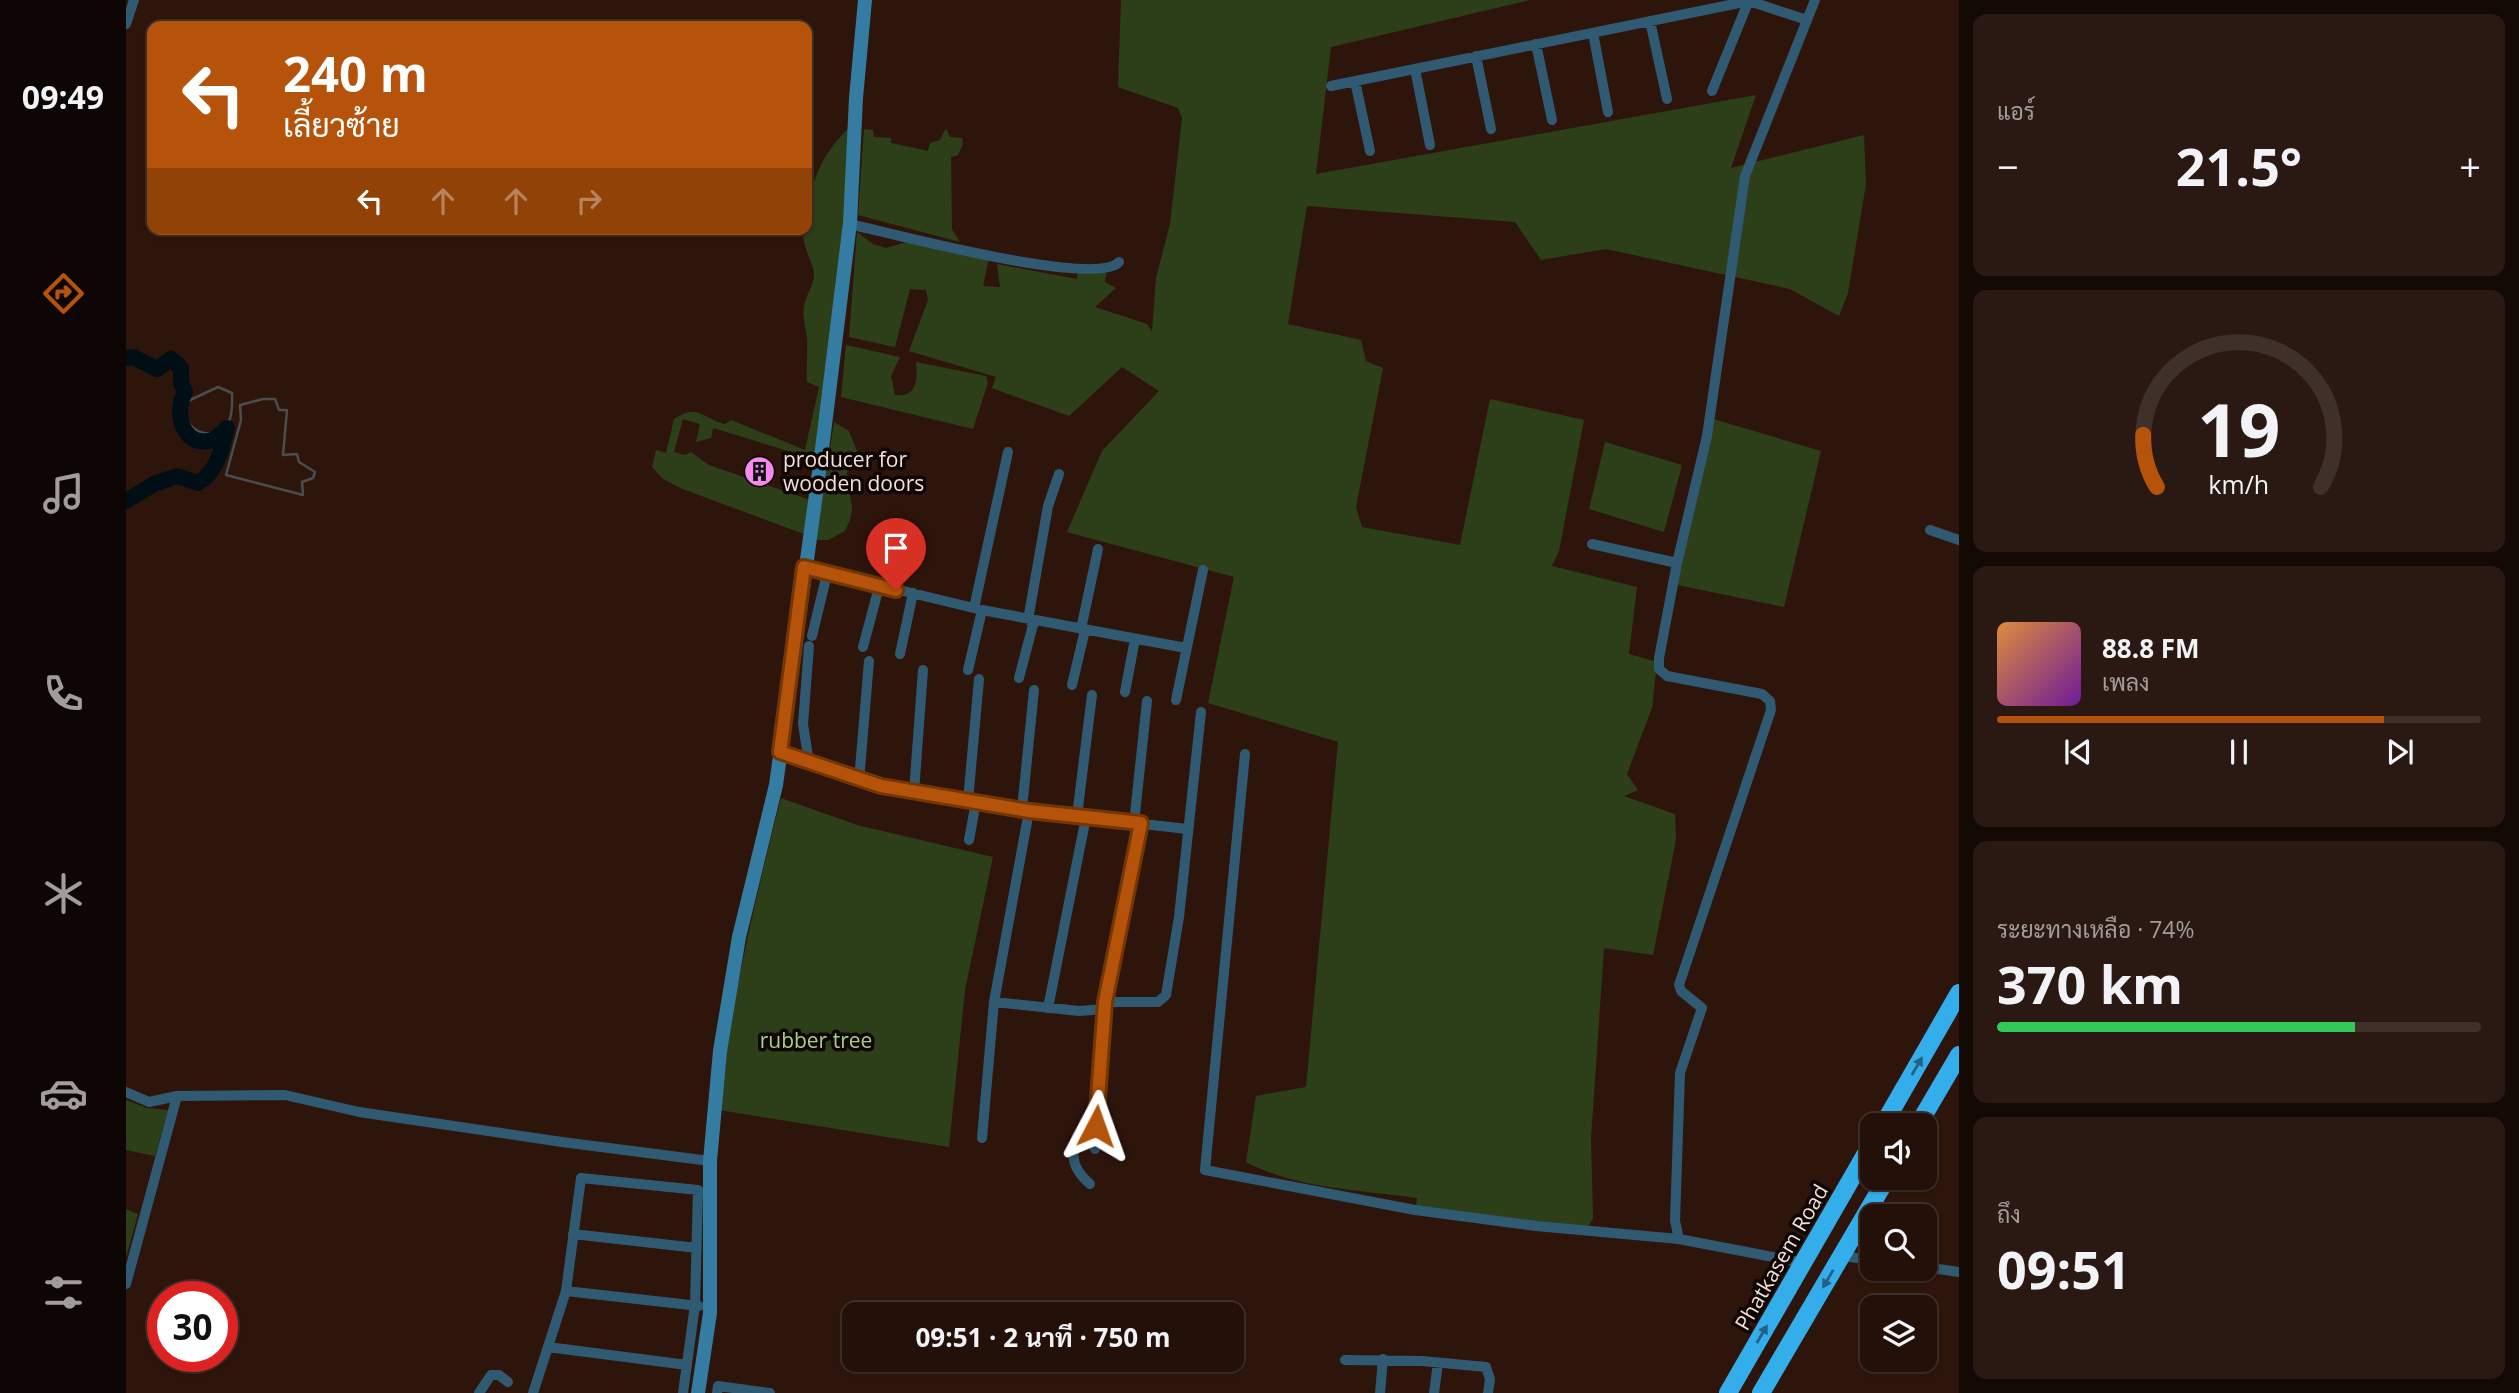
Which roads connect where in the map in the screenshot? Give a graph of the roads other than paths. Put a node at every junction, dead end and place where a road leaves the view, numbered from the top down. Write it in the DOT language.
graph roads {
  1 [pos="134,0"];
  2 [pos="866,0"];
  3 [pos="1749,0"];
  4 [pos="1815,0"];
  5 [pos="1807,20"];
  6 [pos="1650,21"];
  7 [pos="126,24"];
  8 [pos="1593,33"];
  9 [pos="1536,44"];
  10 [pos="1476,56"];
  11 [pos="1415,69"];
  12 [pos="1355,81"];
  13 [pos="1331,86"];
  14 [pos="1712,91"];
  15 [pos="1667,99"];
  16 [pos="1608,112"];
  17 [pos="1552,120"];
  18 [pos="1492,129"];
  19 [pos="1430,145"];
  20 [pos="1370,151"];
  21 [pos="849,224"];
  22 [pos="1119,262"];
  23 [pos="1008,452"];
  24 [pos="1059,474"];
  25 [pos="1930,530"];
  26 [pos="1959,540"];
  27 [pos="1592,544"];
  28 [pos="1098,549"];
  29 [pos="1677,563"];
  30 [pos="804,567"];
  31 [pos="1203,570"];
  32 [pos="827,574"];
  33 [pos="879,587"];
  34 [pos="913,593"];
  35 [pos="978,609"];
  36 [pos="1031,620"];
  37 [pos="1083,630"];
  38 [pos="1135,639"];
  39 [pos="863,646"];
  40 [pos="1186,648"];
  41 [pos="900,654"];
  42 [pos="869,661"];
  43 [pos="923,670"];
  44 [pos="968,670"];
  45 [pos="1019,678"];
  46 [pos="979,679"];
  47 [pos="1072,685"];
  48 [pos="1034,690"];
  49 [pos="1125,692"];
  50 [pos="1093,695"];
  51 [pos="1176,700"];
  52 [pos="1147,701"];
  53 [pos="1201,712"];
  54 [pos="780,752"];
  55 [pos="1245,754"];
  56 [pos="809,763"];
  57 [pos="859,781"];
  58 [pos="914,792"];
  59 [pos="972,801"];
  60 [pos="1025,810"];
  61 [pos="1081,817"];
  62 [pos="1138,823"];
  63 [pos="1187,829"];
  64 [pos="969,841"];
  65 [pos="1959,993"];
  66 [pos="994,1003"];
  67 [pos="1105,1005"];
  68 [pos="1048,1008"];
  69 [pos="1959,1055"];
  70 [pos="126,1092"];
  71 [pos="177,1096"];
  72 [pos="1098,1102"];
  73 [pos="1890,1113"];
  74 [pos="1925,1113"];
  75 [pos="982,1138"];
  76 [pos="1095,1149"];
  77 [pos="710,1161"];
  78 [pos="1860,1164"];
  79 [pos="1090,1184"];
  80 [pos="1880,1190"];
  81 [pos="573,1234"];
  82 [pos="1679,1240"];
  83 [pos="697,1248"];
  84 [pos="1842,1256"];
  85 [pos="1860,1258"];
  86 [pos="1804,1263"];
  87 [pos="1937,1269"];
  88 [pos="1959,1272"];
  89 [pos="126,1284"];
  90 [pos="566,1291"];
  91 [pos="703,1306"];
  92 [pos="548,1348"];
  93 [pos="1383,1359"];
  94 [pos="1345,1360"];
  95 [pos="1438,1363"];
  96 [pos="687,1364"];
  97 [pos="508,1382"];
  98 [pos="479,1393"];
  99 [pos="533,1393"];
  100 [pos="683,1393"];
  101 [pos="698,1393"];
  102 [pos="717,1393"];
  103 [pos="770,1393"];
  104 [pos="1380,1393"];
  105 [pos="1434,1393"];
  106 [pos="1488,1393"];
  107 [pos="1728,1393"];
  108 [pos="1761,1393"];
  1 -- 7 [label="street"];
  2 -- 21 [label="street"];
  3 -- 5 [label="street"];
  3 -- 6 [label="street"];
  3 -- 14 [label="street"];
  4 -- 5 [label="street"];
  5 -- 29 [label="street"];
  6 -- 8 [label="street"];
  6 -- 15 [label="street"];
  8 -- 9 [label="street"];
  8 -- 16 [label="street"];
  9 -- 10 [label="street"];
  9 -- 17 [label="street"];
  10 -- 11 [label="street"];
  10 -- 18 [label="street"];
  11 -- 12 [label="street"];
  11 -- 19 [label="street"];
  12 -- 13 [label="street"];
  12 -- 20 [label="street"];
  21 -- 22 [label="street"];
  21 -- 30 [label="street"];
  23 -- 35 [label="street"];
  24 -- 36 [label="street"];
  25 -- 26 [label="street"];
  27 -- 29 [label="street"];
  28 -- 37 [label="street"];
  29 -- 82 [label="street"];
  30 -- 32 [label="street"];
  30 -- 54 [label="street"];
  31 -- 40 [label="street"];
  32 -- 33 [label="street"];
  32 -- 56 [label="street"];
  33 -- 34 [label="street"];
  33 -- 39 [label="street"];
  34 -- 35 [label="street"];
  34 -- 41 [label="street"];
  35 -- 36 [label="street"];
  35 -- 44 [label="street"];
  36 -- 37 [label="street"];
  36 -- 45 [label="street"];
  37 -- 38 [label="street"];
  37 -- 47 [label="street"];
  38 -- 40 [label="street"];
  38 -- 49 [label="street"];
  40 -- 51 [label="street"];
  42 -- 57 [label="street"];
  43 -- 58 [label="street"];
  46 -- 59 [label="street"];
  48 -- 60 [label="street"];
  50 -- 61 [label="street"];
  52 -- 62 [label="street"];
  53 -- 63 [label="street"];
  54 -- 56 [label="street"];
  54 -- 77 [label="street"];
  55 -- 82 [label="street"];
  56 -- 57 [label="street"];
  57 -- 58 [label="street"];
  58 -- 59 [label="street"];
  59 -- 60 [label="street"];
  59 -- 64 [label="street"];
  60 -- 61 [label="street"];
  60 -- 66 [label="street"];
  61 -- 62 [label="street"];
  61 -- 68 [label="street"];
  62 -- 63 [label="street"];
  62 -- 67 [label="street"];
  63 -- 67 [label="street"];
  73 -- 65 [label="highway, one-way"];
  66 -- 68 [label="street"];
  66 -- 75 [label="street"];
  67 -- 68 [label="street"];
  67 -- 72 [label="street"];
  69 -- 74 [label="highway"];
  70 -- 71 [label="street"];
  71 -- 77 [label="street"];
  71 -- 89 [label="street"];
  72 -- 76 [label="street"];
  72 -- 79 [label="street"];
  77 -- 91 [label="street"];
  78 -- 86 [label="highway, Phatkasem Road"];
  80 -- 84 [label="highway"];
  81 -- 83 [label="street"];
  81 -- 83 [label="street"];
  81 -- 90 [label="street"];
  82 -- 86 [label="street"];
  83 -- 91 [label="street"];
  84 -- 85 [label="street"];
  84 -- 108 [label="highway, one-way"];
  107 -- 86 [label="highway, Phatkasem Road, one-way"];
  87 -- 88 [label="street"];
  90 -- 91 [label="street"];
  90 -- 92 [label="street"];
  91 -- 96 [label="street"];
  91 -- 101 [label="street"];
  92 -- 96 [label="street"];
  92 -- 99 [label="street"];
  93 -- 94 [label="street"];
  93 -- 95 [label="street"];
  93 -- 104 [label="street"];
  95 -- 105 [label="street"];
  95 -- 106 [label="street"];
  96 -- 100 [label="street"];
  97 -- 98 [label="street"];
  102 -- 103 [label="street"];
}
